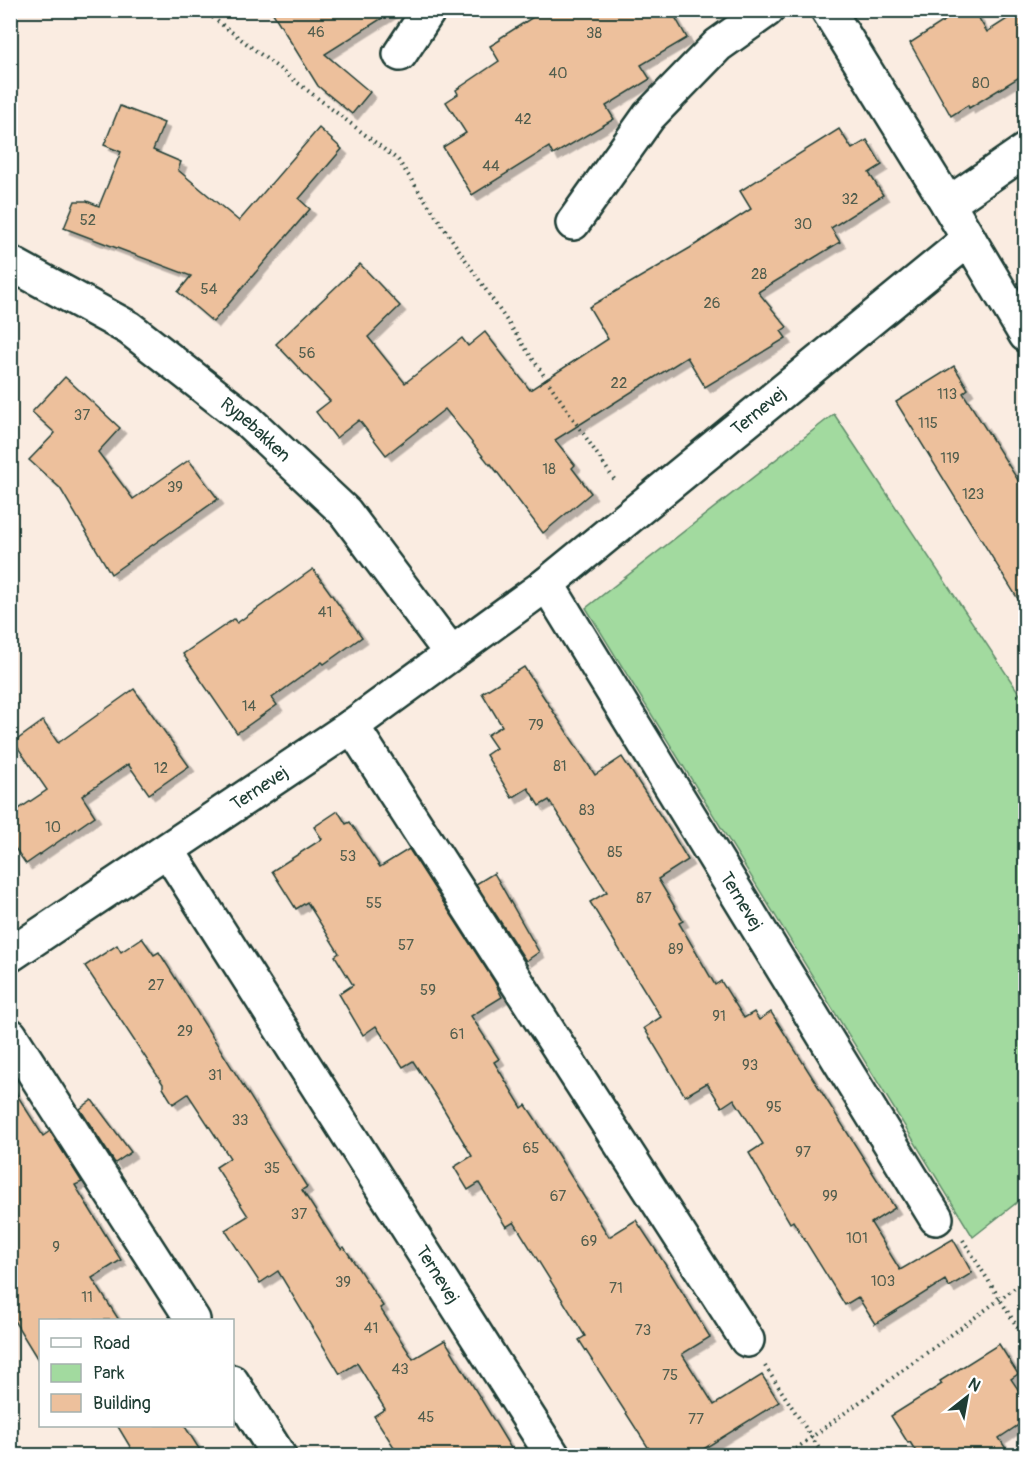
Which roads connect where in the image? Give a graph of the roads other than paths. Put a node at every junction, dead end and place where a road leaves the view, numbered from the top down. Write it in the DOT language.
graph roads {
  1 [pos="429,10"];
  2 [pos="767,10"];
  3 [pos="828,10"];
  4 [pos="400,54"];
  5 [pos="1026,150"];
  6 [pos="948,204"];
  7 [pos="573,223"];
  8 [pos="969,239"];
  9 [pos="10,263"];
  10 [pos="1026,335"];
  11 [pos="547,584"];
  12 [pos="451,653"];
  13 [pos="352,726"];
  14 [pos="168,851"];
  15 [pos="10,955"];
  16 [pos="10,1035"];
  17 [pos="936,1218"];
  18 [pos="192,1319"];
  19 [pos="747,1340"];
  20 [pos="234,1385"];
  21 [pos="279,1455"];
  22 [pos="553,1455"];
  1 -- 4 [label="street"];
  2 -- 7 [label="street"];
  3 -- 6 [label="street"];
  5 -- 6 [label="street"];
  6 -- 8 [label="street"];
  8 -- 10 [label="street"];
  8 -- 11 [label="street, Ternevej"];
  9 -- 12 [label="street, Rypebakken"];
  11 -- 12 [label="street, Ternevej"];
  11 -- 17 [label="street, Ternevej"];
  12 -- 13 [label="street, Ternevej"];
  13 -- 14 [label="street, Ternevej"];
  13 -- 19 [label="street"];
  14 -- 15 [label="street, Ternevej"];
  14 -- 22 [label="street, Ternevej"];
  16 -- 18 [label="street"];
  20 -- 21 [label="street"];
}
